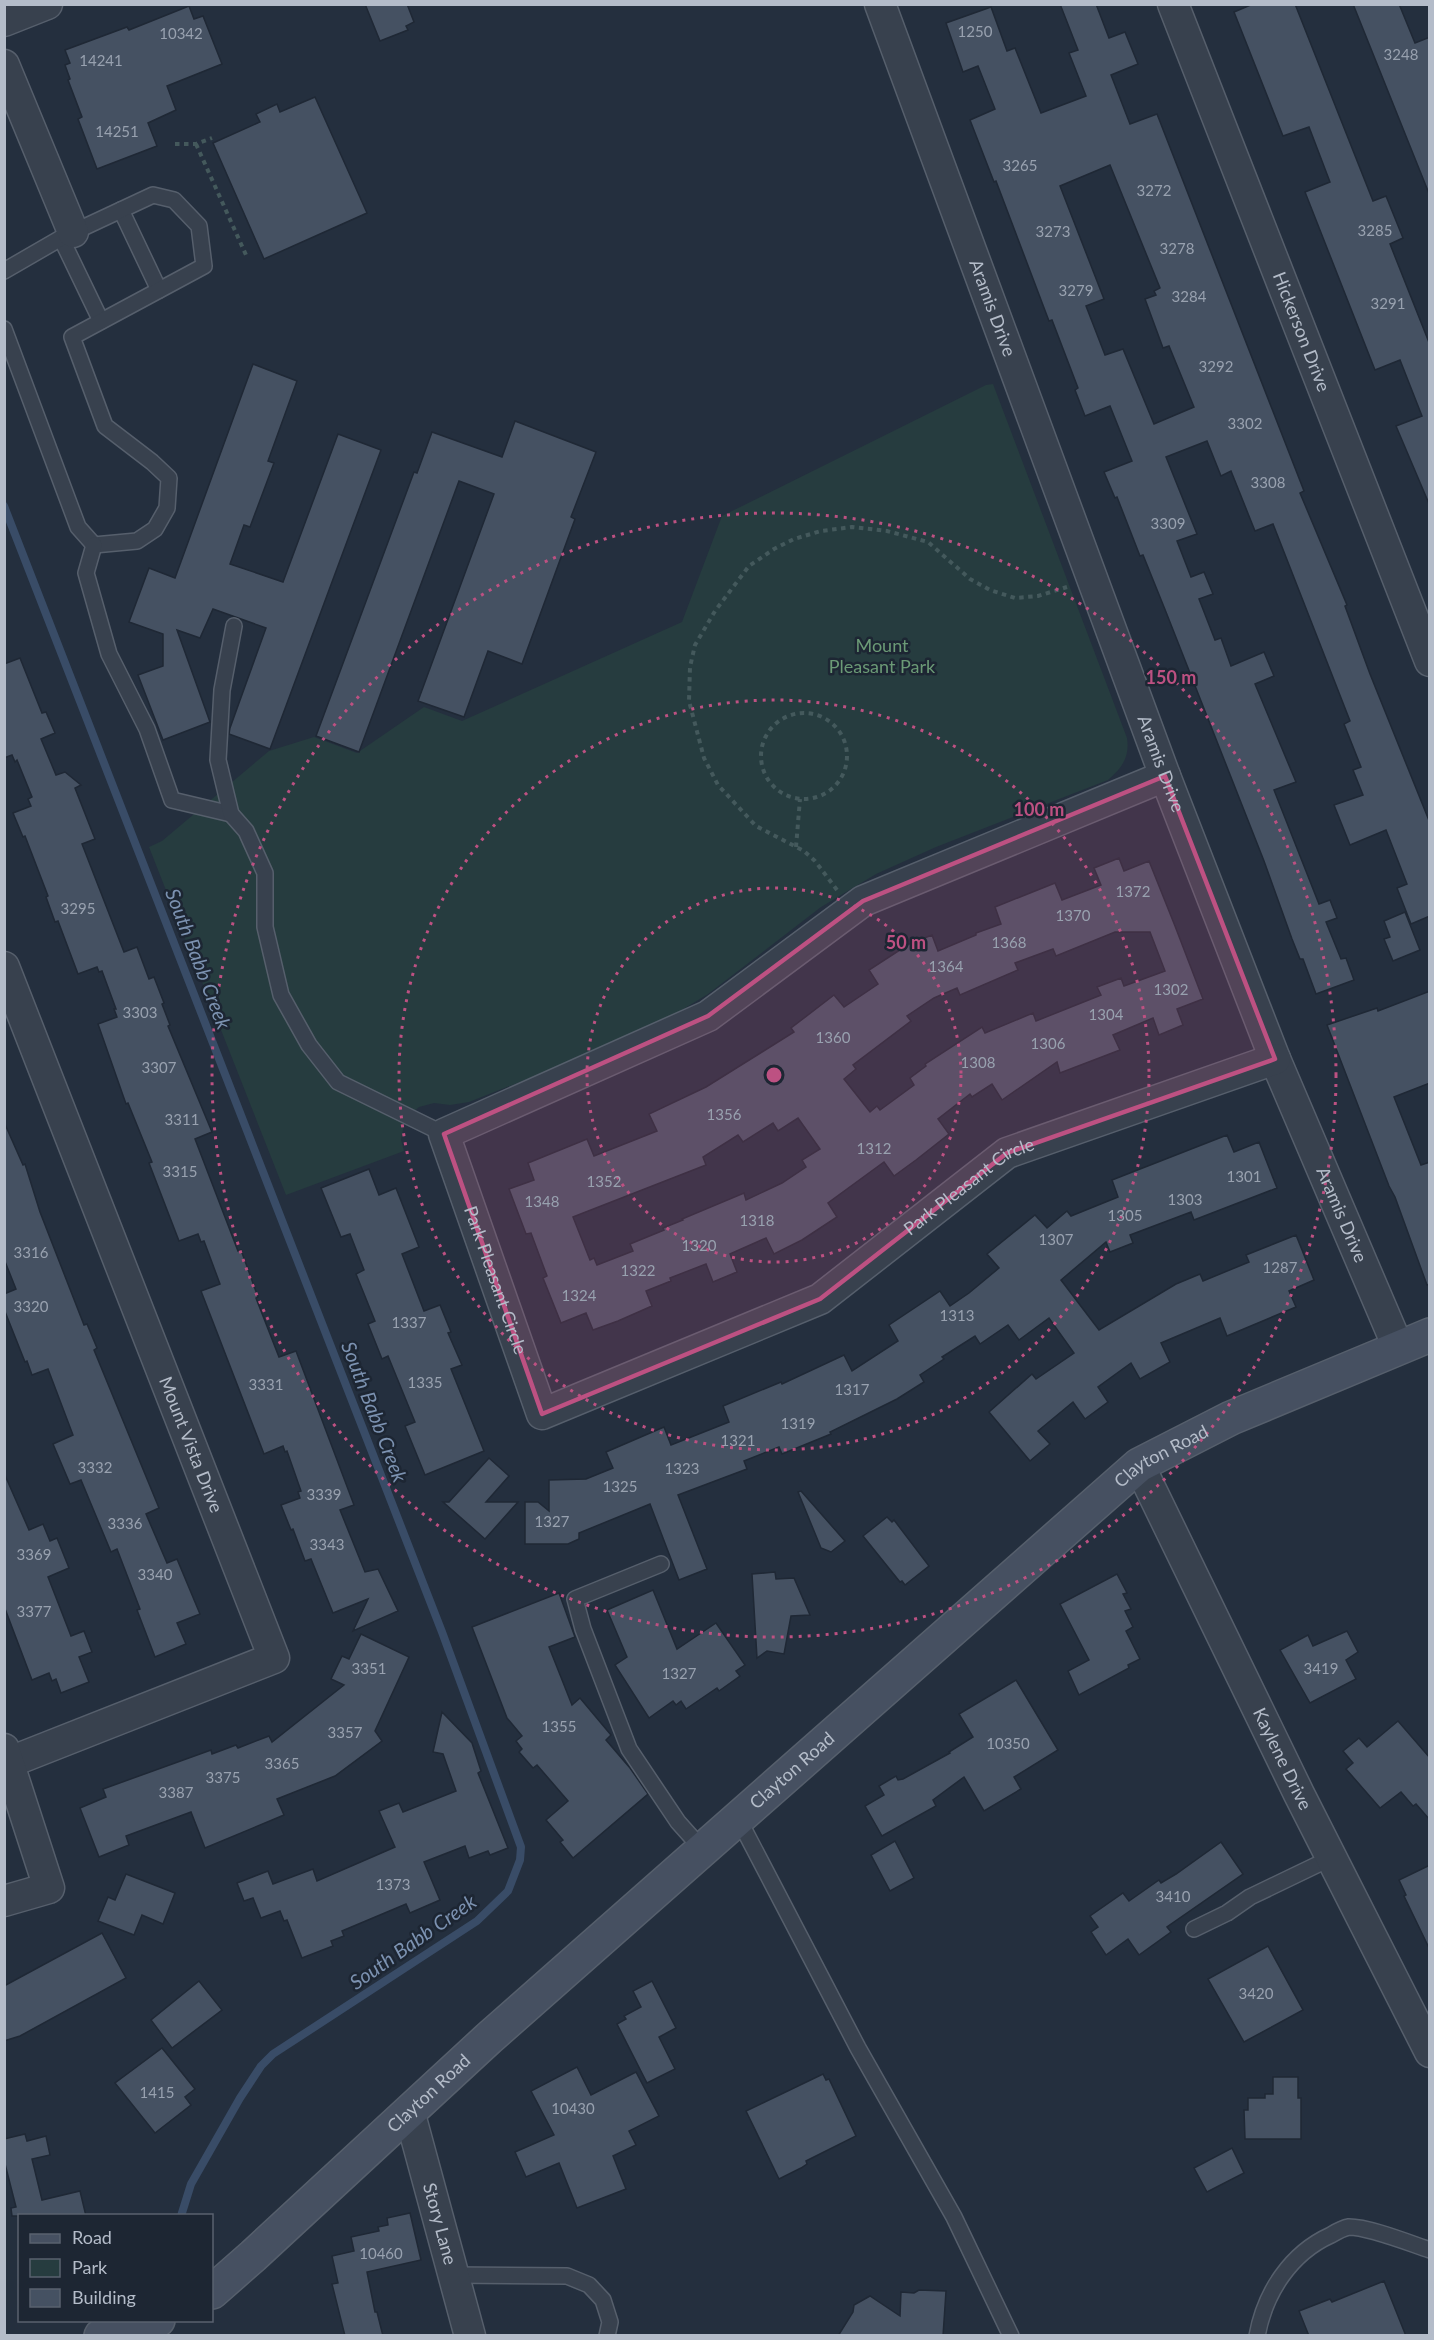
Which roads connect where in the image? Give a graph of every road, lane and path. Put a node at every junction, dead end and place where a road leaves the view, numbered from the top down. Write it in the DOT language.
graph roads {
  1 [pos="47,4"];
  2 [pos="880,4"];
  3 [pos="1173,4"];
  4 [pos="4,21"];
  5 [pos="4,64"];
  6 [pos="212,138"];
  7 [pos="175,144"];
  8 [pos="196,144"];
  9 [pos="121,210"];
  10 [pos="67,235"];
  11 [pos="246,255"];
  12 [pos="4,271"];
  13 [pos="159,290"];
  14 [pos="101,321"];
  15 [pos="4,329"];
  16 [pos="94,545"];
  17 [pos="1068,586"];
  18 [pos="234,626"];
  19 [pos="1430,661"];
  20 [pos="1165,776"];
  21 [pos="800,799"];
  22 [pos="231,814"];
  23 [pos="796,847"];
  24 [pos="837,891"];
  25 [pos="4,967"];
  26 [pos="1275,1059"];
  27 [pos="444,1134"];
  28 [pos="1430,1335"];
  29 [pos="1398,1347"];
  30 [pos="1139,1465"];
  31 [pos="661,1564"];
  32 [pos="7,1756"];
  33 [pos="738,1818"];
  34 [pos="702,1850"];
  35 [pos="1331,1858"];
  36 [pos="4,1901"];
  37 [pos="1194,1929"];
  38 [pos="1430,2052"];
  39 [pos="409,2111"];
  40 [pos="1430,2250"];
  41 [pos="453,2275"];
  42 [pos="213,2291"];
  43 [pos="149,2324"];
  44 [pos="101,2336"];
  45 [pos="470,2336"];
  46 [pos="607,2336"];
  47 [pos="1011,2336"];
  48 [pos="1257,2336"];
  1 -- 4 [label="street"];
  2 -- 20 [label="street, Aramis Drive"];
  3 -- 19 [label="street, Hickerson Drive"];
  5 -- 10 [label="street"];
  6 -- 8 [label="path"];
  7 -- 8 [label="path"];
  8 -- 11 [label="path"];
  9 -- 10 [label="lane"];
  9 -- 13 [label="lane"];
  9 -- 13 [label="lane"];
  10 -- 12 [label="lane"];
  10 -- 14 [label="lane"];
  13 -- 14 [label="lane"];
  14 -- 16 [label="lane"];
  15 -- 16 [label="lane"];
  16 -- 22 [label="lane"];
  17 -- 23 [label="path"];
  18 -- 22 [label="lane"];
  20 -- 26 [label="street, Aramis Drive"];
  20 -- 27 [label="street"];
  21 -- 21 [label="path"];
  21 -- 23 [label="path"];
  22 -- 27 [label="lane"];
  23 -- 24 [label="path"];
  25 -- 32 [label="street, Mount Vista Drive"];
  26 -- 27 [label="street, Park Pleasant Circle"];
  26 -- 29 [label="street, Aramis Drive"];
  28 -- 29 [label="street, Clayton Road"];
  29 -- 30 [label="street, Clayton Road"];
  30 -- 33 [label="street, Clayton Road"];
  30 -- 35 [label="street, Kaylene Drive"];
  31 -- 34 [label="lane"];
  32 -- 36 [label="street"];
  33 -- 34 [label="street, Clayton Road"];
  33 -- 47 [label="lane"];
  34 -- 39 [label="street, Clayton Road"];
  35 -- 37 [label="lane"];
  35 -- 38 [label="street, Kaylene Drive"];
  39 -- 41 [label="street, Story Lane"];
  39 -- 42 [label="street, Clayton Road"];
  40 -- 48 [label="lane"];
  41 -- 45 [label="street, Story Lane"];
  41 -- 46 [label="lane"];
  43 -- 44 [label="street"];
}
